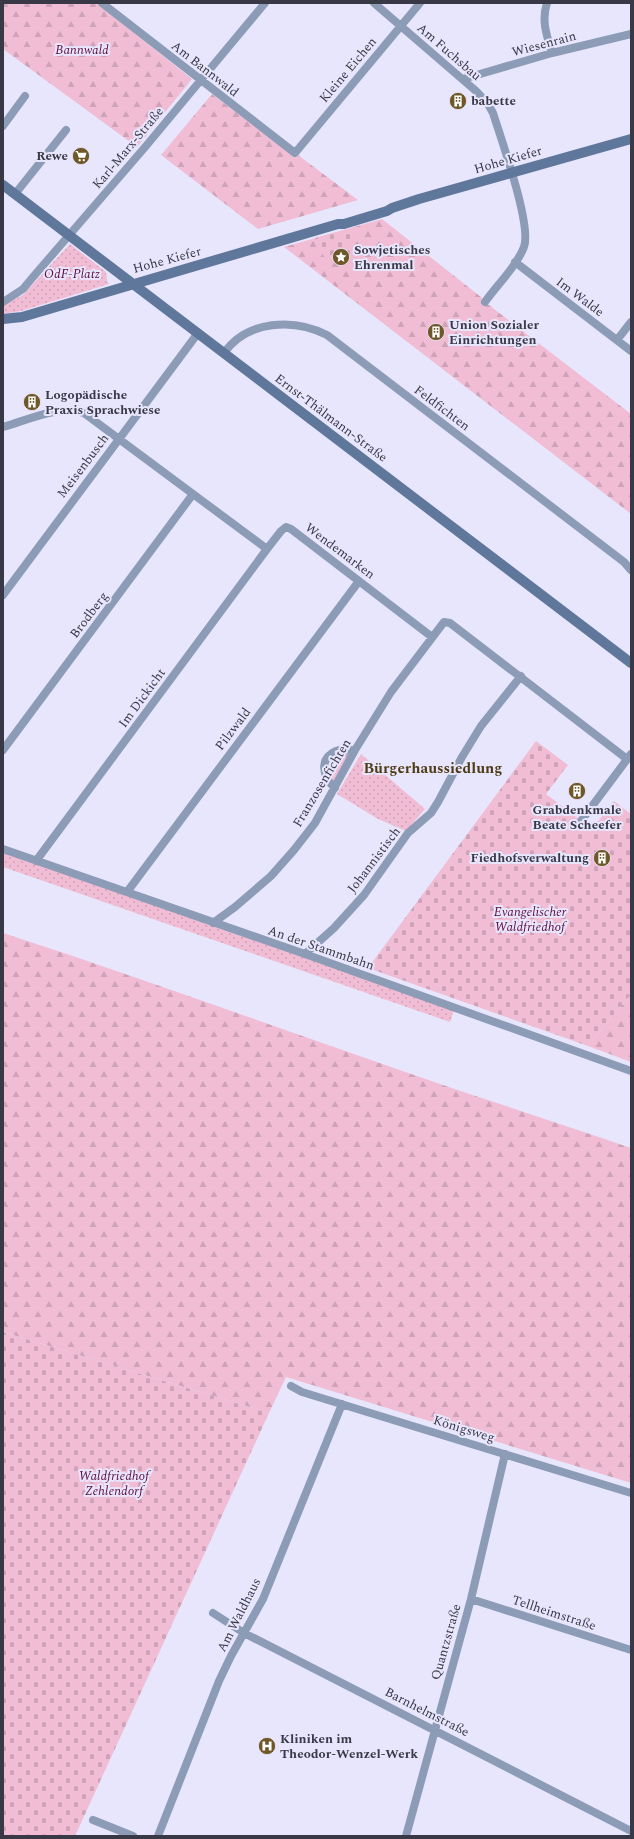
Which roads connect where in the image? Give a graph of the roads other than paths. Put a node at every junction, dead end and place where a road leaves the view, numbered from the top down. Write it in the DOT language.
graph roads {
  1 [pos="265,3"];
  2 [pos="374,3"];
  3 [pos="420,3"];
  4 [pos="547,3"];
  5 [pos="107,5"];
  6 [pos="400,26"];
  7 [pos="631,34"];
  8 [pos="552,53"];
  9 [pos="463,79"];
  10 [pos="201,80"];
  11 [pos="25,96"];
  12 [pos="3,126"];
  13 [pos="66,130"];
  14 [pos="631,139"];
  15 [pos="295,153"];
  16 [pos="512,172"];
  17 [pos="3,185"];
  18 [pos="15,194"];
  19 [pos="69,235"];
  20 [pos="514,262"];
  21 [pos="132,283"];
  22 [pos="3,302"];
  23 [pos="484,302"];
  24 [pos="3,319"];
  25 [pos="631,322"];
  26 [pos="198,333"];
  27 [pos="617,340"];
  28 [pos="631,351"];
  29 [pos="224,353"];
  30 [pos="3,427"];
  31 [pos="119,439"];
  32 [pos="193,494"];
  33 [pos="267,549"];
  34 [pos="631,570"];
  35 [pos="359,581"];
  36 [pos="3,595"];
  37 [pos="432,637"];
  38 [pos="631,663"];
  39 [pos="521,676"];
  40 [pos="3,750"];
  41 [pos="356,750"];
  42 [pos="629,757"];
  43 [pos="335,788"];
  44 [pos="581,821"];
  45 [pos="3,849"];
  46 [pos="36,861"];
  47 [pos="127,892"];
  48 [pos="213,923"];
  49 [pos="305,954"];
  50 [pos="631,1071"];
  51 [pos="292,1386"];
  52 [pos="342,1404"];
  53 [pos="505,1454"];
  54 [pos="631,1493"];
  55 [pos="471,1599"];
  56 [pos="213,1613"];
  57 [pos="244,1633"];
  58 [pos="631,1650"];
  59 [pos="434,1729"];
  60 [pos="94,1820"];
  61 [pos="631,1831"];
  62 [pos="133,1836"];
  63 [pos="158,1836"];
  64 [pos="406,1836"];
  1 -- 10 [label="street, Karl-Marx-Straße"];
  2 -- 6 [label="street, Am Fuchsbau"];
  3 -- 6 [label="street, Kleine Eichen"];
  4 -- 8 [label="street"];
  5 -- 10 [label="street, Am Bannwald"];
  6 -- 9 [label="street, Am Fuchsbau"];
  6 -- 15 [label="street, Kleine Eichen"];
  7 -- 8 [label="street, Wiesenrain"];
  8 -- 9 [label="street, Wiesenrain"];
  9 -- 16 [label="street, Am Fuchsbau"];
  10 -- 15 [label="street, Am Bannwald"];
  10 -- 19 [label="street, Karl-Marx-Straße"];
  11 -- 12 [label="street"];
  13 -- 18 [label="street"];
  14 -- 16 [label="street, Hohe Kiefer"];
  16 -- 20 [label="street, Am Fuchsbau"];
  16 -- 21 [label="street, Hohe Kiefer"];
  17 -- 18 [label="street, Ernst-Thälmann-Straße"];
  18 -- 19 [label="street, Ernst-Thälmann-Straße"];
  19 -- 21 [label="street, Ernst-Thälmann-Straße"];
  19 -- 22 [label="street, Karl-Marx-Straße"];
  20 -- 23 [label="street, Am Fuchsbau"];
  20 -- 27 [label="street, Im Walde"];
  21 -- 24 [label="street, Hohe Kiefer"];
  21 -- 26 [label="street, Ernst-Thälmann-Straße"];
  25 -- 27 [label="street"];
  26 -- 29 [label="street, Ernst-Thälmann-Straße"];
  26 -- 31 [label="street, Meisenbusch"];
  27 -- 28 [label="street, Im Walde"];
  29 -- 34 [label="street, Feldfichten"];
  29 -- 38 [label="street, Ernst-Thälmann-Straße"];
  30 -- 31 [label="street"];
  31 -- 32 [label="street"];
  31 -- 36 [label="street, Meisenbusch"];
  32 -- 33 [label="street"];
  32 -- 40 [label="street, Brodberg"];
  33 -- 35 [label="street, Wendemarken"];
  33 -- 46 [label="street, Im Dickicht"];
  35 -- 37 [label="street, Wendemarken"];
  35 -- 47 [label="street, Pilzwald"];
  37 -- 39 [label="street"];
  37 -- 41 [label="street, Franzosenfichten"];
  39 -- 42 [label="street"];
  39 -- 49 [label="street, Johannistisch"];
  41 -- 43 [label="street, Franzosenfichten"];
  41 -- 43 [label="street"];
  42 -- 44 [label="street"];
  43 -- 48 [label="street, Franzosenfichten"];
  45 -- 46 [label="street, An der Stammbahn"];
  46 -- 47 [label="street, An der Stammbahn"];
  47 -- 48 [label="street, An der Stammbahn"];
  48 -- 49 [label="street, An der Stammbahn"];
  49 -- 50 [label="street, An der Stammbahn"];
  51 -- 52 [label="street, Königsweg"];
  52 -- 53 [label="street, Königsweg"];
  52 -- 57 [label="street, Am Waldhaus"];
  53 -- 54 [label="street, Königsweg"];
  53 -- 55 [label="street, Quantzstraße"];
  55 -- 58 [label="street, Tellheimstraße"];
  55 -- 59 [label="street, Quantzstraße"];
  56 -- 57 [label="street, Barnhelmstraße"];
  57 -- 59 [label="street, Barnhelmstraße"];
  57 -- 63 [label="street, Am Waldhaus"];
  59 -- 61 [label="street, Barnhelmstraße"];
  59 -- 64 [label="street, Quantzstraße"];
  60 -- 62 [label="street"];
}
